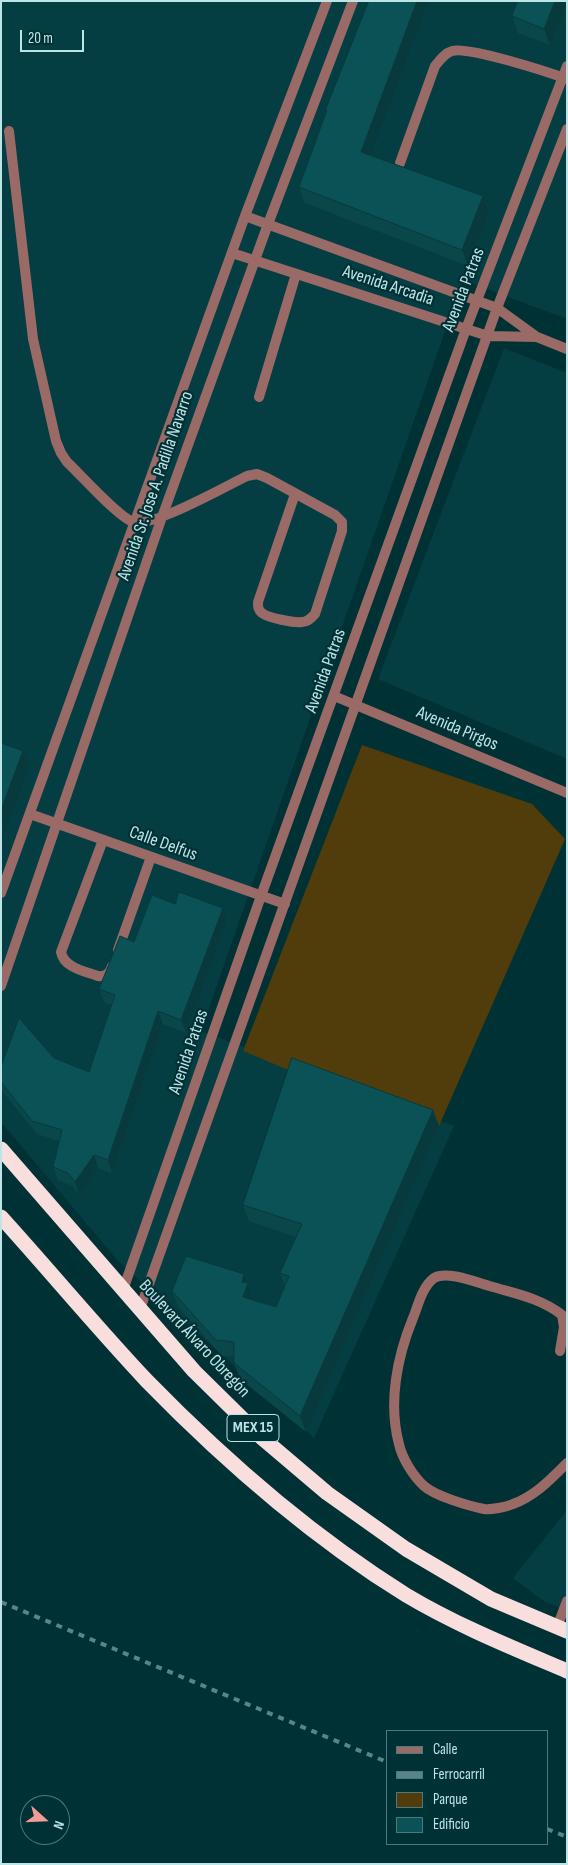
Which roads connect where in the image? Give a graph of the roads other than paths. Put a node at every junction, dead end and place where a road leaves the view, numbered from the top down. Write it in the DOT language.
graph roads {
  1 [pos="327,1"];
  2 [pos="353,1"];
  3 [pos="567,66"];
  4 [pos="564,78"];
  5 [pos="567,129"];
  6 [pos="10,131"];
  7 [pos="400,163"];
  8 [pos="245,216"];
  9 [pos="268,224"];
  10 [pos="232,253"];
  11 [pos="254,260"];
  12 [pos="296,274"];
  13 [pos="477,300"];
  14 [pos="497,308"];
  15 [pos="466,329"];
  16 [pos="488,336"];
  17 [pos="537,337"];
  18 [pos="567,348"];
  19 [pos="259,397"];
  20 [pos="295,494"];
  21 [pos="162,517"];
  22 [pos="135,522"];
  23 [pos="334,696"];
  24 [pos="356,705"];
  25 [pos="567,793"];
  26 [pos="30,814"];
  27 [pos="57,824"];
  28 [pos="103,840"];
  29 [pos="152,857"];
  30 [pos="1,893"];
  31 [pos="261,896"];
  32 [pos="285,904"];
  33 [pos="1,986"];
  34 [pos="1,1149"];
  35 [pos="1,1217"];
  36 [pos="123,1290"];
  37 [pos="140,1310"];
  38 [pos="560,1351"];
  39 [pos="567,1463"];
  40 [pos="567,1601"];
  41 [pos="562,1629"];
  42 [pos="567,1671"];
  1 -- 8 [label="street, Avenida Sr. Jose A. Padilla Navarro"];
  2 -- 9 [label="street, Avenida Sr. Jose A. Padilla Navarro"];
  3 -- 4 [label="street, Avenida Patras"];
  4 -- 7 [label="street"];
  4 -- 13 [label="street, Avenida Patras"];
  5 -- 14 [label="street"];
  6 -- 22 [label="street"];
  8 -- 9 [label="street, Avenida Arcadia"];
  8 -- 10 [label="street, Avenida Sr. Jose A. Padilla Navarro"];
  9 -- 11 [label="street, Avenida Sr. Jose A. Padilla Navarro"];
  9 -- 13 [label="street, Avenida Arcadia"];
  10 -- 11 [label="street, Avenida Arcadia"];
  10 -- 22 [label="street, Avenida Sr. Jose A. Padilla Navarro"];
  11 -- 12 [label="street, Avenida Arcadia"];
  11 -- 21 [label="street, Avenida Sr. Jose A. Padilla Navarro"];
  12 -- 15 [label="street, Avenida Arcadia"];
  12 -- 19 [label="street"];
  13 -- 14 [label="street, Avenida Arcadia"];
  13 -- 15 [label="street, Avenida Patras"];
  14 -- 16 [label="street"];
  14 -- 17 [label="street, Avenida Arcadia"];
  15 -- 16 [label="street, Avenida Arcadia"];
  15 -- 23 [label="street, Avenida Patras"];
  16 -- 17 [label="street, Avenida Arcadia"];
  16 -- 24 [label="street"];
  17 -- 18 [label="street, Avenida Arcadia"];
  20 -- 20 [label="street"];
  20 -- 21 [label="street"];
  21 -- 22 [label="street"];
  21 -- 27 [label="street, Avenida Sr. Jose A. Padilla Navarro"];
  22 -- 26 [label="street, Avenida Sr. Jose A. Padilla Navarro"];
  23 -- 24 [label="street, Avenida Pirgos"];
  23 -- 31 [label="street, Avenida Patras"];
  24 -- 25 [label="street, Avenida Pirgos"];
  24 -- 32 [label="street"];
  26 -- 27 [label="street, Calle Delfus"];
  26 -- 30 [label="street, Avenida Sr. Jose A. Padilla Navarro"];
  27 -- 28 [label="street, Calle Delfus"];
  27 -- 33 [label="street, Avenida Sr. Jose A. Padilla Navarro"];
  28 -- 29 [label="street, Calle Delfus"];
  28 -- 29 [label="street"];
  29 -- 31 [label="street, Calle Delfus"];
  31 -- 32 [label="street, Calle Delfus"];
  31 -- 36 [label="street, Avenida Patras"];
  32 -- 37 [label="street"];
  34 -- 36 [label="highway, Boulevard Álvaro Obregón / MEX 15"];
  35 -- 42 [label="highway, MEX 15"];
  36 -- 37 [label="highway, Boulevard Álvaro Obregón / MEX 15"];
  37 -- 41 [label="highway, Boulevard Álvaro Obregón / MEX 15"];
  38 -- 39 [label="street"];
  40 -- 41 [label="street"];
}
